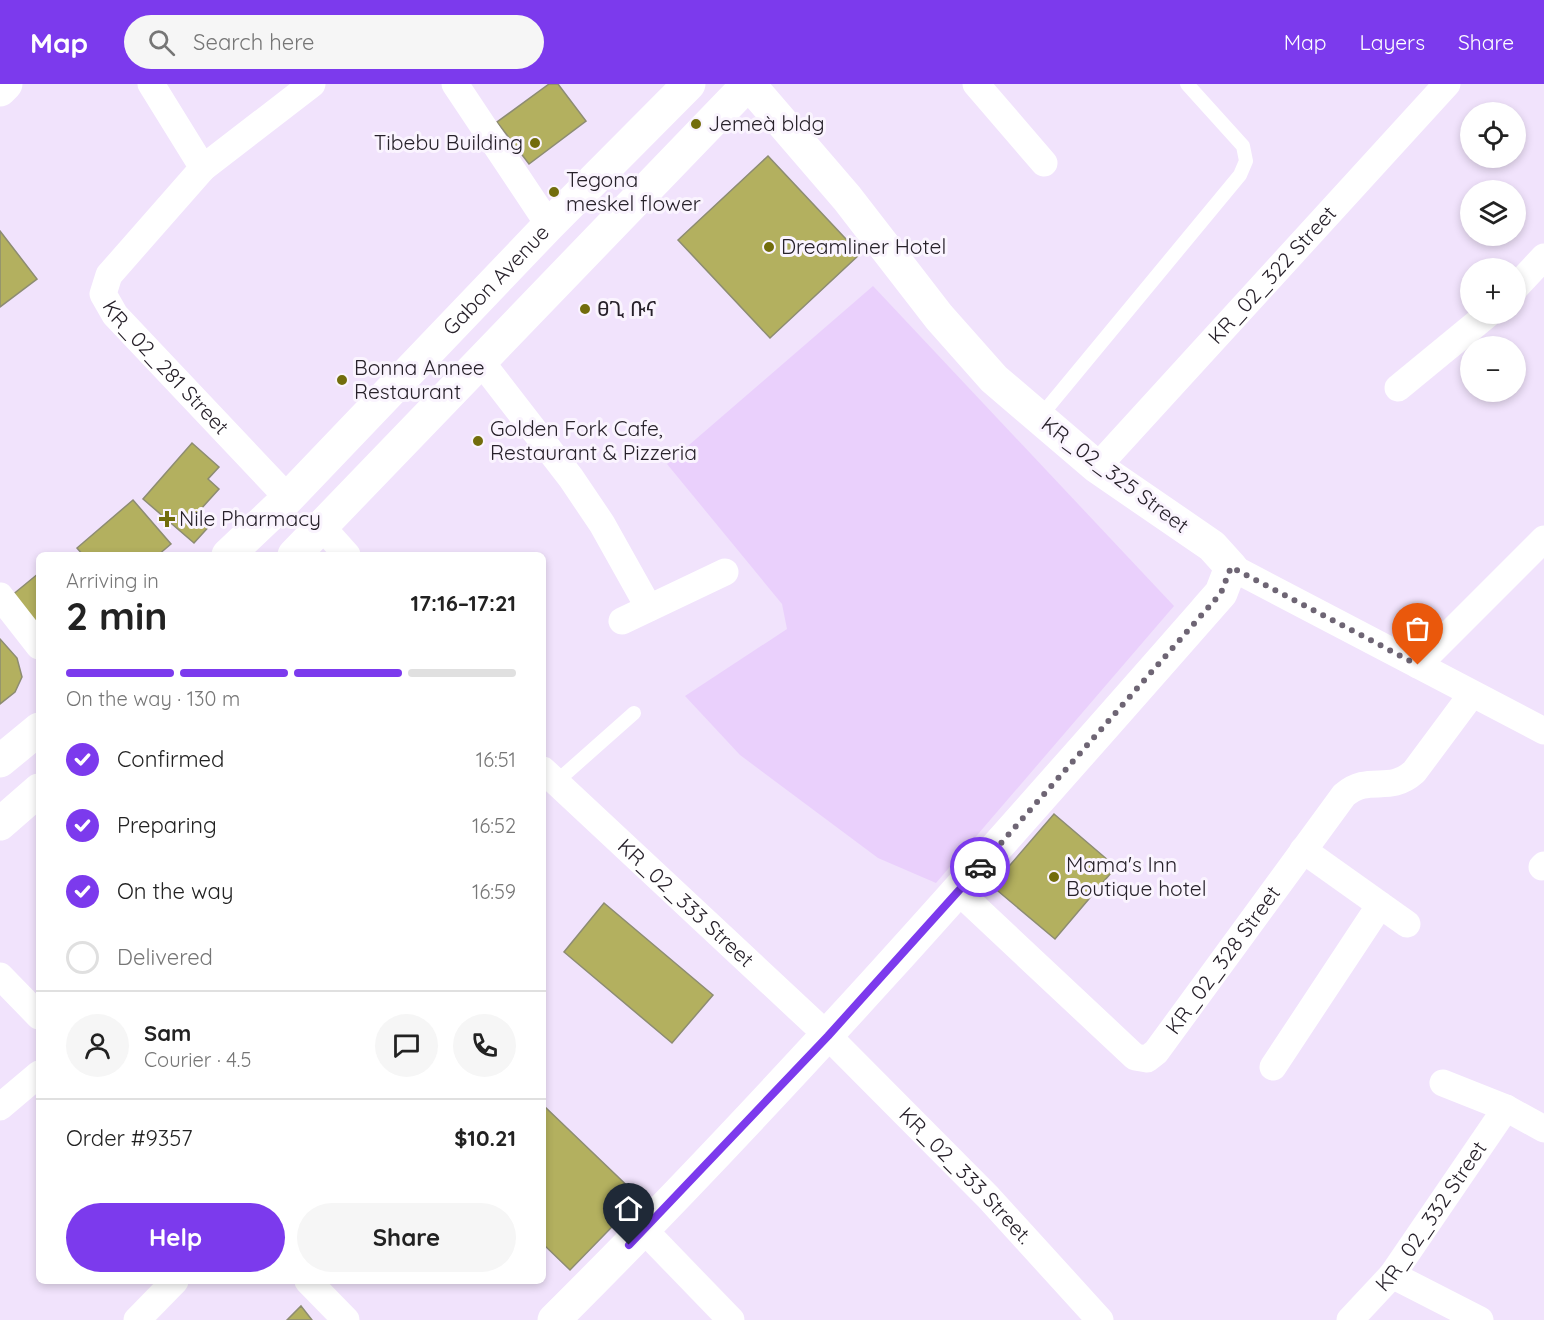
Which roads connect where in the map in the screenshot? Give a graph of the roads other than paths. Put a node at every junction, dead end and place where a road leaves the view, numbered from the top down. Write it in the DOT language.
graph roads {
  1 [pos="6,84"];
  2 [pos="151,84"];
  3 [pos="312,84"];
  4 [pos="454,84"];
  5 [pos="689,84"];
  6 [pos="748,84"];
  7 [pos="976,84"];
  8 [pos="1187,84"];
  9 [pos="1447,84"];
  10 [pos="0,90"];
  11 [pos="1044,164"];
  12 [pos="204,168"];
  13 [pos="549,225"];
  14 [pos="1544,257"];
  15 [pos="1526,276"];
  16 [pos="1476,324"];
  17 [pos="482,363"];
  18 [pos="400,380"];
  19 [pos="1398,388"];
  20 [pos="435,411"];
  21 [pos="1038,418"];
  22 [pos="1096,467"];
  23 [pos="288,498"];
  24 [pos="322,527"];
  25 [pos="1544,539"];
  26 [pos="231,552"];
  27 [pos="297,552"];
  28 [pos="344,552"];
  29 [pos="1231,567"];
  30 [pos="725,572"];
  31 [pos="0,596"];
  32 [pos="650,608"];
  33 [pos="622,621"];
  34 [pos="36,642"];
  35 [pos="1418,665"];
  36 [pos="1473,694"];
  37 [pos="634,713"];
  38 [pos="36,731"];
  39 [pos="1544,731"];
  40 [pos="0,761"];
  41 [pos="549,777"];
  42 [pos="36,793"];
  43 [pos="0,824"];
  44 [pos="1303,850"];
  45 [pos="958,891"];
  46 [pos="1380,905"];
  47 [pos="1407,924"];
  48 [pos="0,976"];
  49 [pos="36,1013"];
  50 [pos="828,1036"];
  51 [pos="1273,1067"];
  52 [pos="36,1077"];
  53 [pos="1443,1083"];
  54 [pos="0,1107"];
  55 [pos="1506,1108"];
  56 [pos="1544,1129"];
  57 [pos="645,1230"];
  58 [pos="1392,1275"];
  59 [pos="172,1284"];
  60 [pos="311,1284"];
  61 [pos="136,1320"];
  62 [pos="346,1320"];
  63 [pos="554,1320"];
  64 [pos="731,1320"];
  65 [pos="1101,1320"];
  66 [pos="1350,1320"];
  67 [pos="1480,1320"];
  1 -- 10 [label="street"];
  2 -- 12 [label="street"];
  3 -- 12 [label="street, KR_02_281 Street"];
  4 -- 13 [label="street"];
  5 -- 13 [label="street, Gabon Avenue"];
  6 -- 17 [label="street"];
  6 -- 21 [label="street, KR_02_325 Street"];
  7 -- 11 [label="street"];
  8 -- 21 [label="lane"];
  9 -- 22 [label="street, KR_02_322 Street"];
  12 -- 23 [label="street, KR_02_281 Street"];
  13 -- 18 [label="street, Gabon Avenue"];
  14 -- 15 [label="street"];
  16 -- 19 [label="street"];
  17 -- 20 [label="street"];
  17 -- 32 [label="street"];
  18 -- 20 [label="street"];
  18 -- 23 [label="street, Gabon Avenue"];
  20 -- 24 [label="street"];
  21 -- 22 [label="street, KR_02_325 Street"];
  22 -- 29 [label="street, KR_02_325 Street"];
  23 -- 26 [label="street, Gabon Avenue"];
  24 -- 27 [label="street"];
  24 -- 28 [label="street"];
  25 -- 35 [label="street"];
  29 -- 35 [label="street, KR_02_325 Street"];
  29 -- 45 [label="street"];
  30 -- 32 [label="street"];
  31 -- 34 [label="street"];
  32 -- 33 [label="street"];
  35 -- 36 [label="street, KR_02_325 Street"];
  36 -- 39 [label="street, KR_02_325 Street"];
  36 -- 44 [label="street, KR_02_328 Street"];
  37 -- 41 [label="lane"];
  38 -- 40 [label="street"];
  41 -- 50 [label="street, KR_02_333 Street"];
  42 -- 43 [label="street"];
  44 -- 45 [label="street, KR_02_328 Street"];
  44 -- 46 [label="street"];
  45 -- 50 [label="street"];
  46 -- 47 [label="street"];
  46 -- 51 [label="street"];
  48 -- 49 [label="street"];
  50 -- 57 [label="street"];
  50 -- 65 [label="street, KR_02_333 Street."];
  52 -- 54 [label="street"];
  53 -- 55 [label="street"];
  55 -- 56 [label="street"];
  55 -- 58 [label="street, KR_02_332 Street"];
  57 -- 63 [label="street"];
  57 -- 64 [label="street"];
  58 -- 66 [label="street, KR_02_332 Street"];
  58 -- 67 [label="street"];
  59 -- 61 [label="street"];
  60 -- 62 [label="street"];
}
